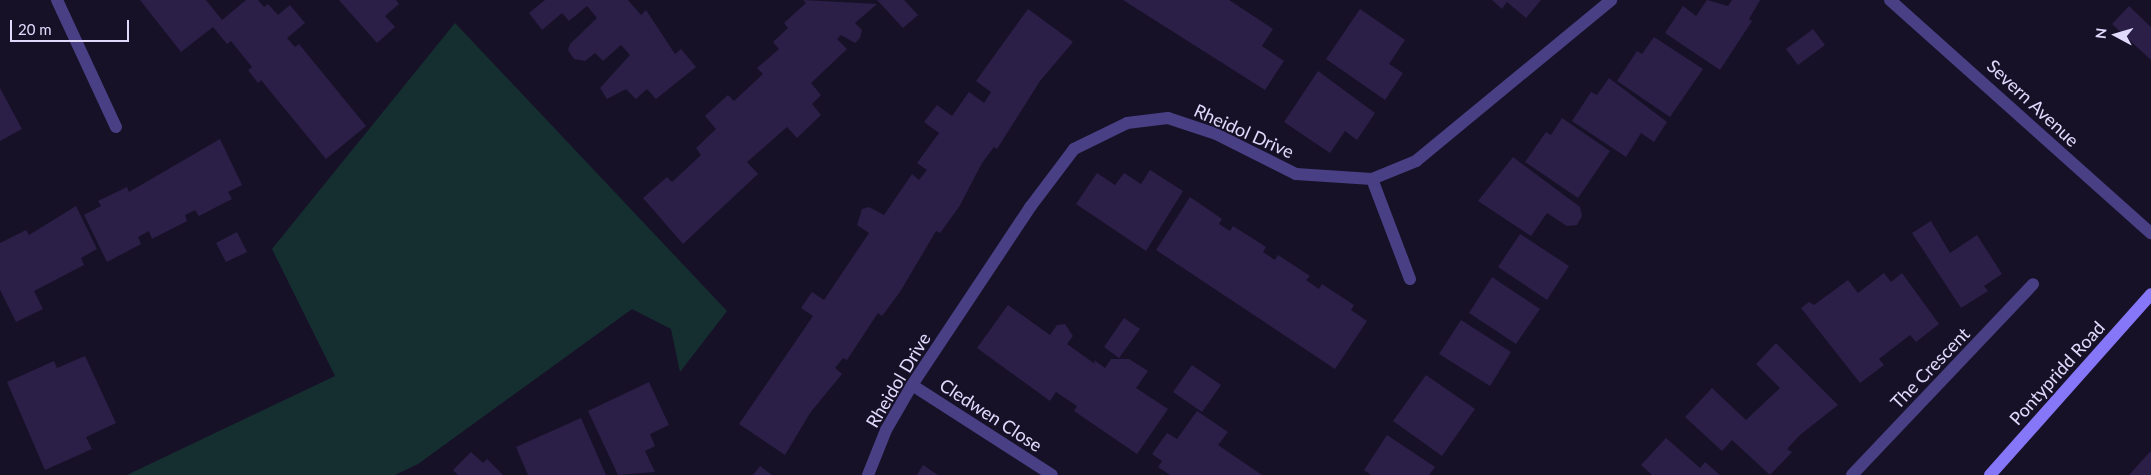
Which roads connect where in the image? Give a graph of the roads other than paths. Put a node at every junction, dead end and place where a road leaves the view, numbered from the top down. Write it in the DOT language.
graph roads {
  1 [pos="57,0"];
  2 [pos="1611,0"];
  3 [pos="1890,0"];
  4 [pos="116,127"];
  5 [pos="1372,179"];
  6 [pos="2151,233"];
  7 [pos="1410,280"];
  8 [pos="2033,284"];
  9 [pos="2151,294"];
  10 [pos="912,385"];
  11 [pos="868,475"];
  12 [pos="1052,475"];
  13 [pos="1852,475"];
  14 [pos="1990,475"];
  1 -- 4 [label="street"];
  2 -- 5 [label="street, Rheidol Drive"];
  3 -- 6 [label="street, Severn Avenue"];
  5 -- 7 [label="street"];
  5 -- 10 [label="street, Rheidol Drive"];
  8 -- 13 [label="street, The Crescent"];
  9 -- 14 [label="main road, Pontypridd Road"];
  10 -- 11 [label="street, Rheidol Drive"];
  10 -- 12 [label="street, Cledwen Close"];
}
